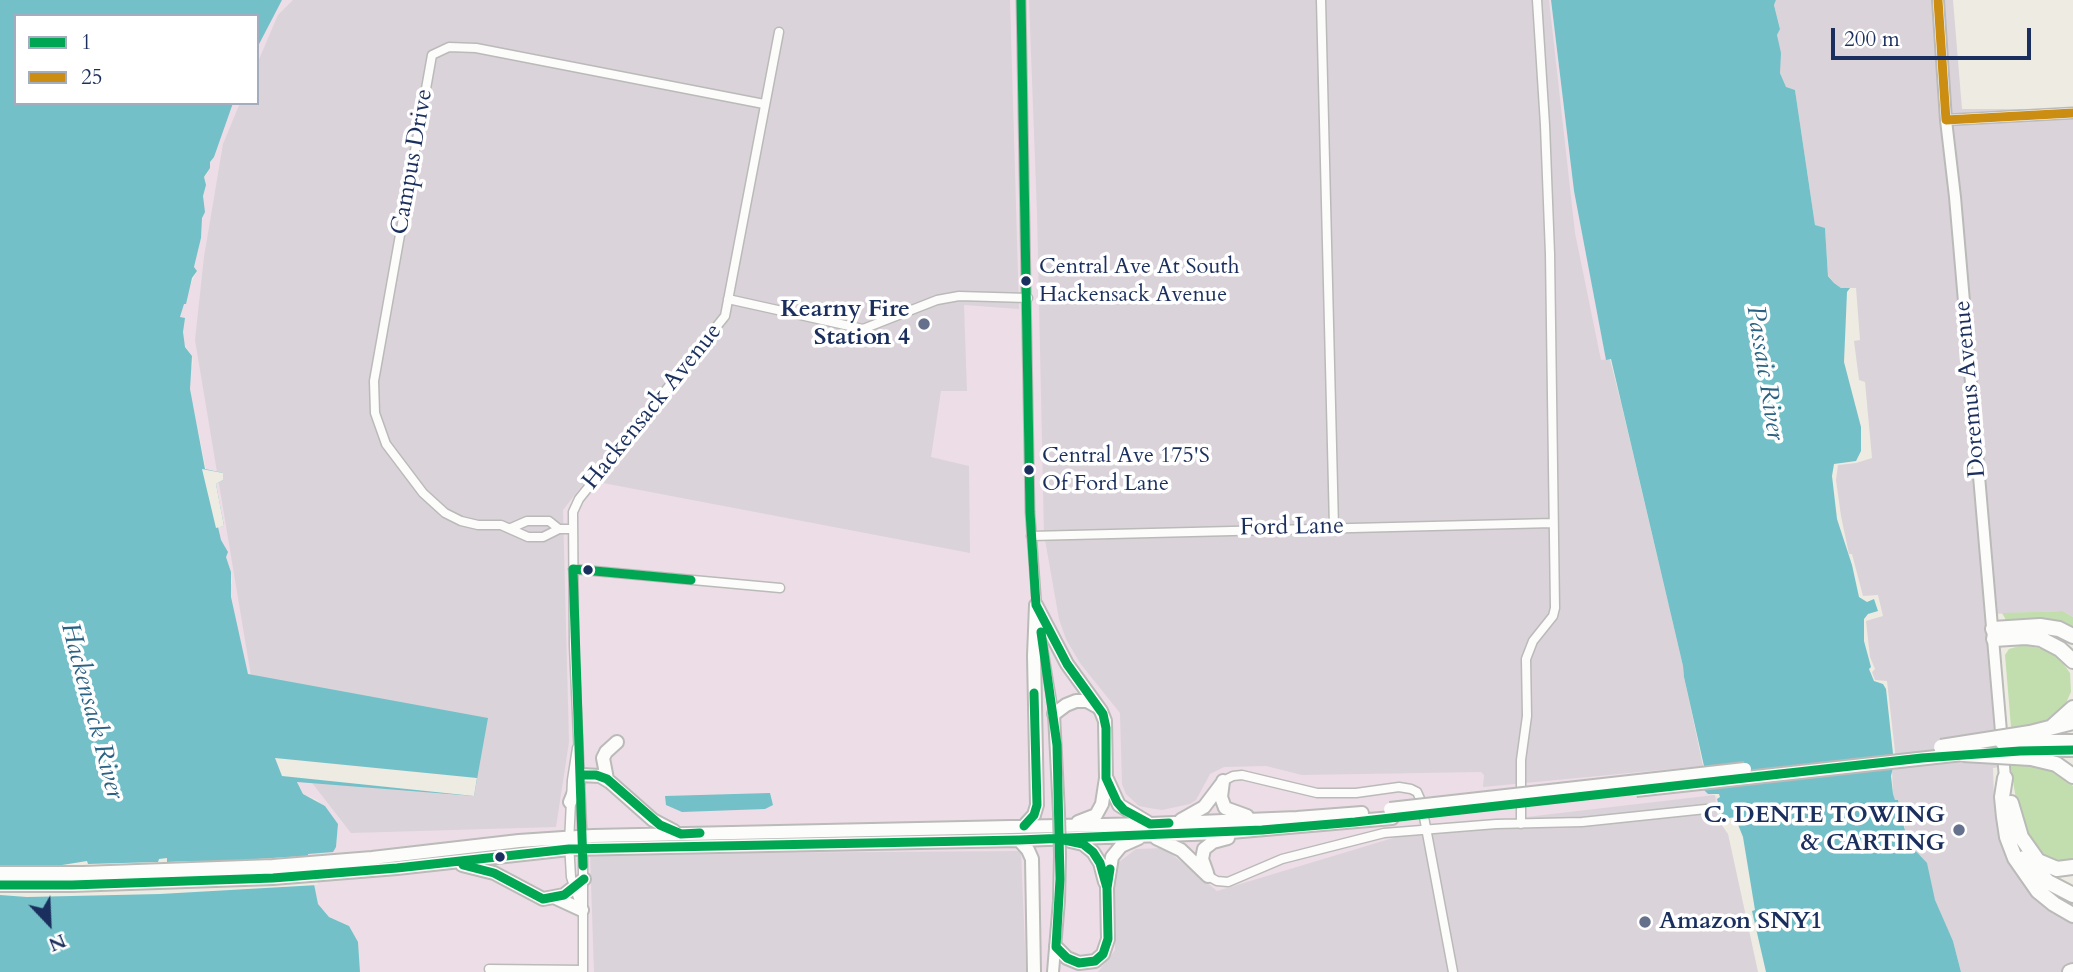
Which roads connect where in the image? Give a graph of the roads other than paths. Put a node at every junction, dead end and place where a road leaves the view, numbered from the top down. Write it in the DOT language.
graph roads {
  1 [pos="1021,0"];
  2 [pos="1321,0"];
  3 [pos="1537,0"];
  4 [pos="1938,0"];
  5 [pos="779,32"];
  6 [pos="764,104"];
  7 [pos="2073,113"];
  8 [pos="1946,120"];
  9 [pos="1028,298"];
  10 [pos="728,299"];
  11 [pos="1553,523"];
  12 [pos="1335,527"];
  13 [pos="511,528"];
  14 [pos="559,529"];
  15 [pos="573,529"];
  16 [pos="1031,536"];
  17 [pos="573,569"];
  18 [pos="780,588"];
  19 [pos="1037,605"];
  20 [pos="2044,627"];
  21 [pos="1994,634"];
  22 [pos="2073,636"];
  23 [pos="2073,642"];
  24 [pos="2073,662"];
  25 [pos="1097,706"];
  26 [pos="2073,708"];
  27 [pos="1054,714"];
  28 [pos="2073,722"];
  29 [pos="2073,741"];
  30 [pos="617,742"];
  31 [pos="578,743"];
  32 [pos="2034,743"];
  33 [pos="1941,747"];
  34 [pos="2073,750"];
  35 [pos="1963,754"];
  36 [pos="581,775"];
  37 [pos="2073,776"];
  38 [pos="1107,778"];
  39 [pos="2005,778"];
  40 [pos="607,779"];
  41 [pos="1223,781"];
  42 [pos="570,802"];
  43 [pos="1706,809"];
  44 [pos="1391,814"];
  45 [pos="1175,823"];
  46 [pos="2005,823"];
  47 [pos="1521,824"];
  48 [pos="1068,825"];
  49 [pos="1264,825"];
  50 [pos="1024,826"];
  51 [pos="1149,830"];
  52 [pos="1426,830"];
  53 [pos="681,834"];
  54 [pos="1049,838"];
  55 [pos="1019,840"];
  56 [pos="569,843"];
  57 [pos="583,843"];
  58 [pos="445,863"];
  59 [pos="351,866"];
  60 [pos="2073,866"];
  61 [pos="0,873"];
  62 [pos="1208,876"];
  63 [pos="579,884"];
  64 [pos="0,885"];
  65 [pos="1107,888"];
  66 [pos="2073,895"];
  67 [pos="556,898"];
  68 [pos="582,910"];
  69 [pos="2073,915"];
  70 [pos="1056,947"];
  71 [pos="1101,957"];
  72 [pos="489,969"];
  73 [pos="583,971"];
  74 [pos="1034,972"];
  75 [pos="1054,972"];
  76 [pos="1090,972"];
  77 [pos="1453,972"];
  1 -- 9 [label="street"];
  2 -- 12 [label="street"];
  3 -- 11 [label="street"];
  4 -- 8 [label="main road, Doremus Avenue"];
  5 -- 6 [label="street, Hackensack Avenue"];
  6 -- 10 [label="street, Hackensack Avenue"];
  6 -- 13 [label="street, Campus Drive"];
  7 -- 8 [label="street"];
  8 -- 21 [label="main road, Doremus Avenue"];
  9 -- 10 [label="street"];
  9 -- 16 [label="street"];
  10 -- 15 [label="street, Hackensack Avenue"];
  11 -- 12 [label="street, Ford Lane"];
  11 -- 47 [label="street"];
  12 -- 16 [label="street, Ford Lane"];
  13 -- 14 [label="street, Campus Drive"];
  13 -- 14 [label="street, Campus Drive"];
  14 -- 15 [label="street, Campus Drive"];
  15 -- 17 [label="street, Hackensack Avenue"];
  16 -- 19 [label="street"];
  17 -- 18 [label="street"];
  17 -- 31 [label="street, Hackensack Avenue"];
  19 -- 25 [label="highway"];
  19 -- 27 [label="street"];
  19 -- 50 [label="highway"];
  20 -- 21 [label="highway"];
  20 -- 22 [label="highway"];
  20 -- 23 [label="highway"];
  21 -- 24 [label="highway"];
  21 -- 39 [label="main road, Doremus Avenue"];
  25 -- 27 [label="highway"];
  25 -- 38 [label="highway"];
  26 -- 32 [label="highway"];
  27 -- 70 [label="main road, bridge"];
  28 -- 32 [label="highway"];
  29 -- 32 [label="highway"];
  30 -- 40 [label="highway"];
  31 -- 36 [label="street, Hackensack Avenue"];
  31 -- 42 [label="street, Hackensack Avenue"];
  32 -- 33 [label="highway, bridge"];
  32 -- 34 [label="highway"];
  32 -- 35 [label="highway, bridge"];
  32 -- 37 [label="highway"];
  33 -- 44 [label="highway, bridge"];
  35 -- 44 [label="highway, bridge"];
  36 -- 40 [label="highway"];
  36 -- 42 [label="highway"];
  36 -- 57 [label="street, Hackensack Avenue"];
  38 -- 48 [label="highway"];
  38 -- 51 [label="highway"];
  39 -- 46 [label="highway"];
  39 -- 60 [label="highway"];
  40 -- 53 [label="highway"];
  41 -- 45 [label="highway"];
  41 -- 49 [label="highway"];
  41 -- 52 [label="street"];
  42 -- 56 [label="street, Hackensack Avenue"];
  43 -- 47 [label="street"];
  44 -- 49 [label="highway"];
  45 -- 49 [label="highway"];
  45 -- 51 [label="highway"];
  46 -- 66 [label="highway"];
  46 -- 69 [label="highway"];
  47 -- 52 [label="street"];
  48 -- 50 [label="highway"];
  48 -- 51 [label="highway"];
  49 -- 51 [label="highway"];
  49 -- 62 [label="highway"];
  50 -- 53 [label="highway"];
  51 -- 54 [label="highway"];
  51 -- 62 [label="highway"];
  51 -- 65 [label="highway"];
  52 -- 62 [label="street"];
  52 -- 77 [label="street"];
  53 -- 57 [label="highway"];
  54 -- 55 [label="highway"];
  54 -- 65 [label="highway"];
  55 -- 57 [label="highway"];
  55 -- 74 [label="highway"];
  56 -- 57 [label="highway"];
  56 -- 58 [label="highway"];
  56 -- 59 [label="highway"];
  56 -- 63 [label="street, Hackensack Avenue"];
  57 -- 63 [label="street, Hackensack Avenue"];
  58 -- 59 [label="highway"];
  58 -- 67 [label="highway"];
  59 -- 61 [label="highway"];
  59 -- 64 [label="highway"];
  63 -- 67 [label="highway"];
  63 -- 68 [label="street, Hackensack Avenue"];
  65 -- 71 [label="highway"];
  67 -- 68 [label="highway"];
  68 -- 73 [label="street, Hackensack Avenue"];
  70 -- 71 [label="highway"];
  70 -- 75 [label="main road"];
  71 -- 76 [label="highway"];
  72 -- 73 [label="street"];
}
